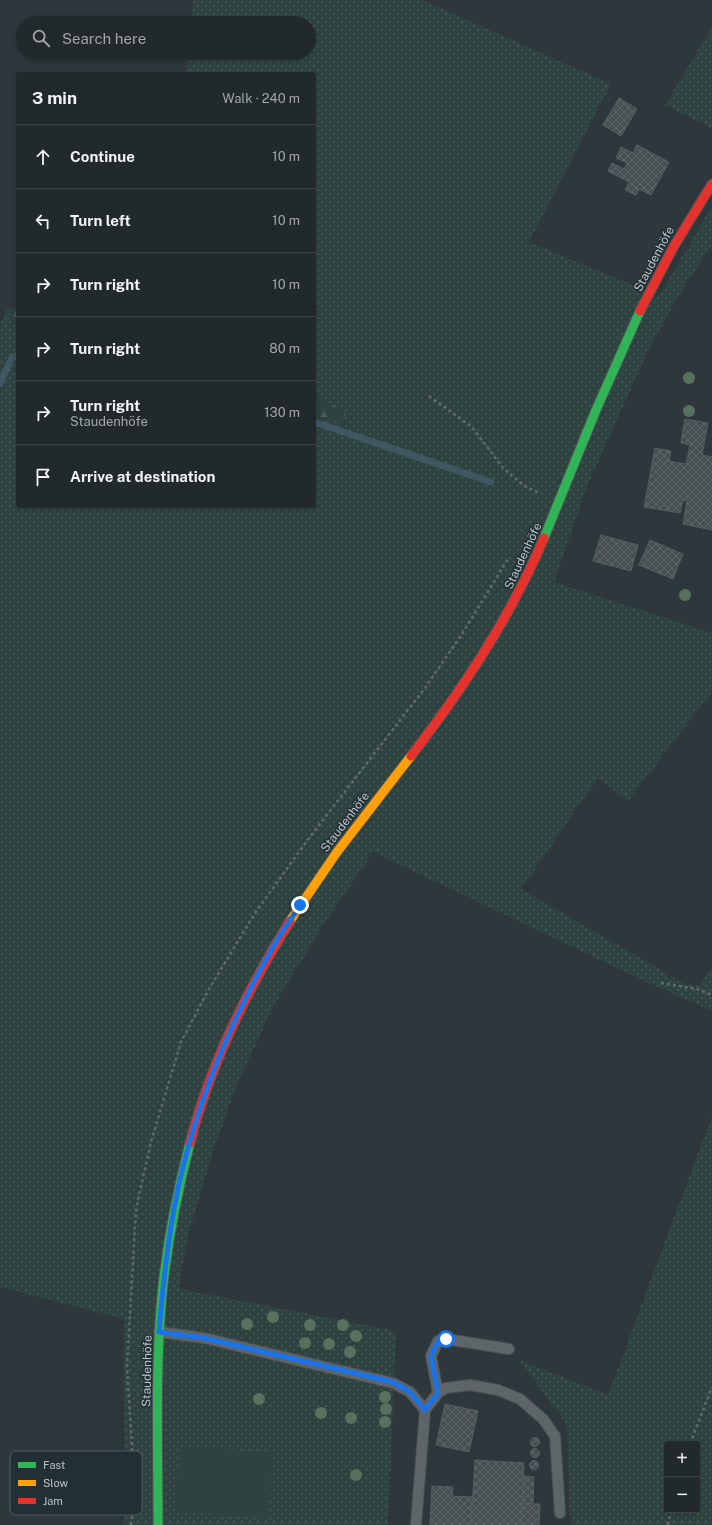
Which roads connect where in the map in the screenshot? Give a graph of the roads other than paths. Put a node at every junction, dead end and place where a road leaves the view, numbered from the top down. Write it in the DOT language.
graph roads {
  1 [pos="712,184"];
  2 [pos="159,1332"];
  3 [pos="510,1349"];
  4 [pos="438,1393"];
  5 [pos="425,1410"];
  6 [pos="560,1514"];
  7 [pos="158,1525"];
  8 [pos="416,1525"];
  1 -- 2 [label="main road, Staudenhöfe"];
  2 -- 5 [label="lane"];
  2 -- 7 [label="main road, Staudenhöfe"];
  3 -- 4 [label="lane"];
  4 -- 5 [label="lane"];
  4 -- 6 [label="lane"];
  5 -- 8 [label="lane"];
}
